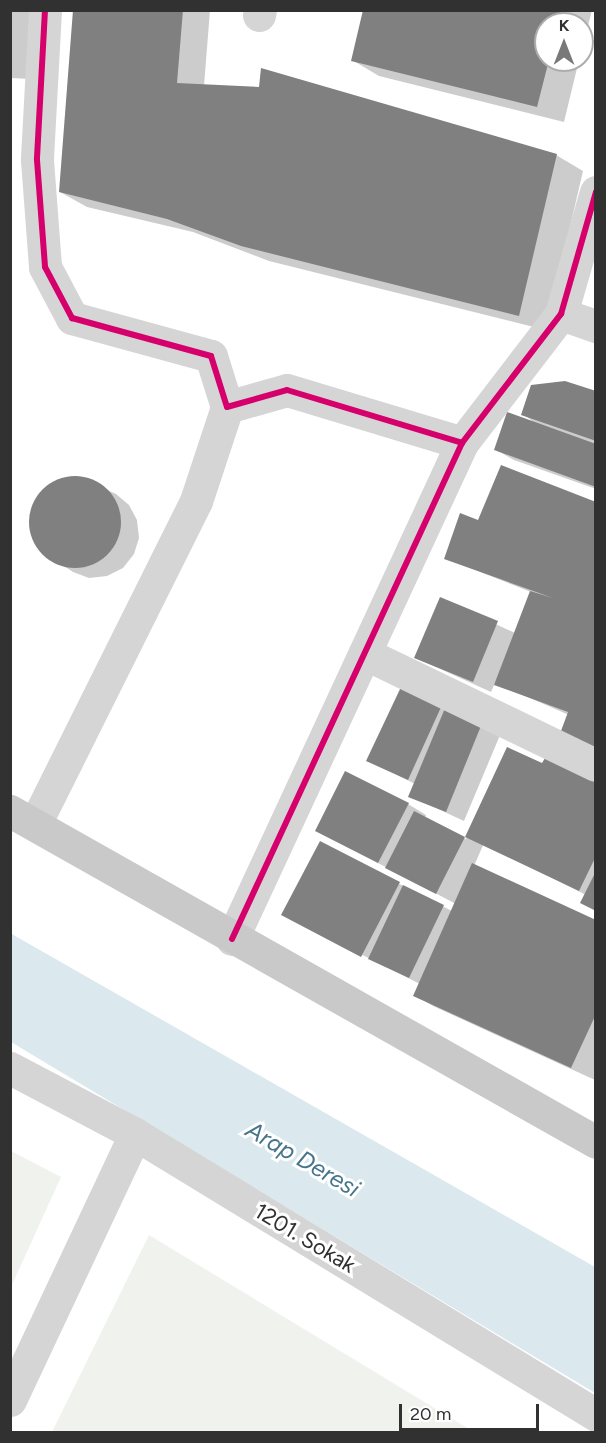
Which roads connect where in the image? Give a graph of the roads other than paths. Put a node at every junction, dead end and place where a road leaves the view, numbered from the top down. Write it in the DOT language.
graph roads {
  1 [pos="45,10"];
  2 [pos="596,192"];
  3 [pos="561,314"];
  4 [pos="596,326"];
  5 [pos="227,407"];
  6 [pos="462,443"];
  7 [pos="366,654"];
  8 [pos="596,765"];
  9 [pos="23,817"];
  10 [pos="232,939"];
  11 [pos="10,1068"];
  12 [pos="135,1134"];
  13 [pos="596,1142"];
  14 [pos="10,1400"];
  15 [pos="596,1415"];
  1 -- 5 [label="street"];
  2 -- 3 [label="street"];
  3 -- 4 [label="street"];
  3 -- 6 [label="street"];
  5 -- 6 [label="street"];
  5 -- 9 [label="street"];
  6 -- 7 [label="street"];
  7 -- 8 [label="street"];
  7 -- 10 [label="street"];
  9 -- 10 [label="main road"];
  10 -- 13 [label="main road"];
  11 -- 12 [label="street, 1201. Sokak"];
  12 -- 14 [label="street"];
  12 -- 15 [label="street, 1201. Sokak"];
}
